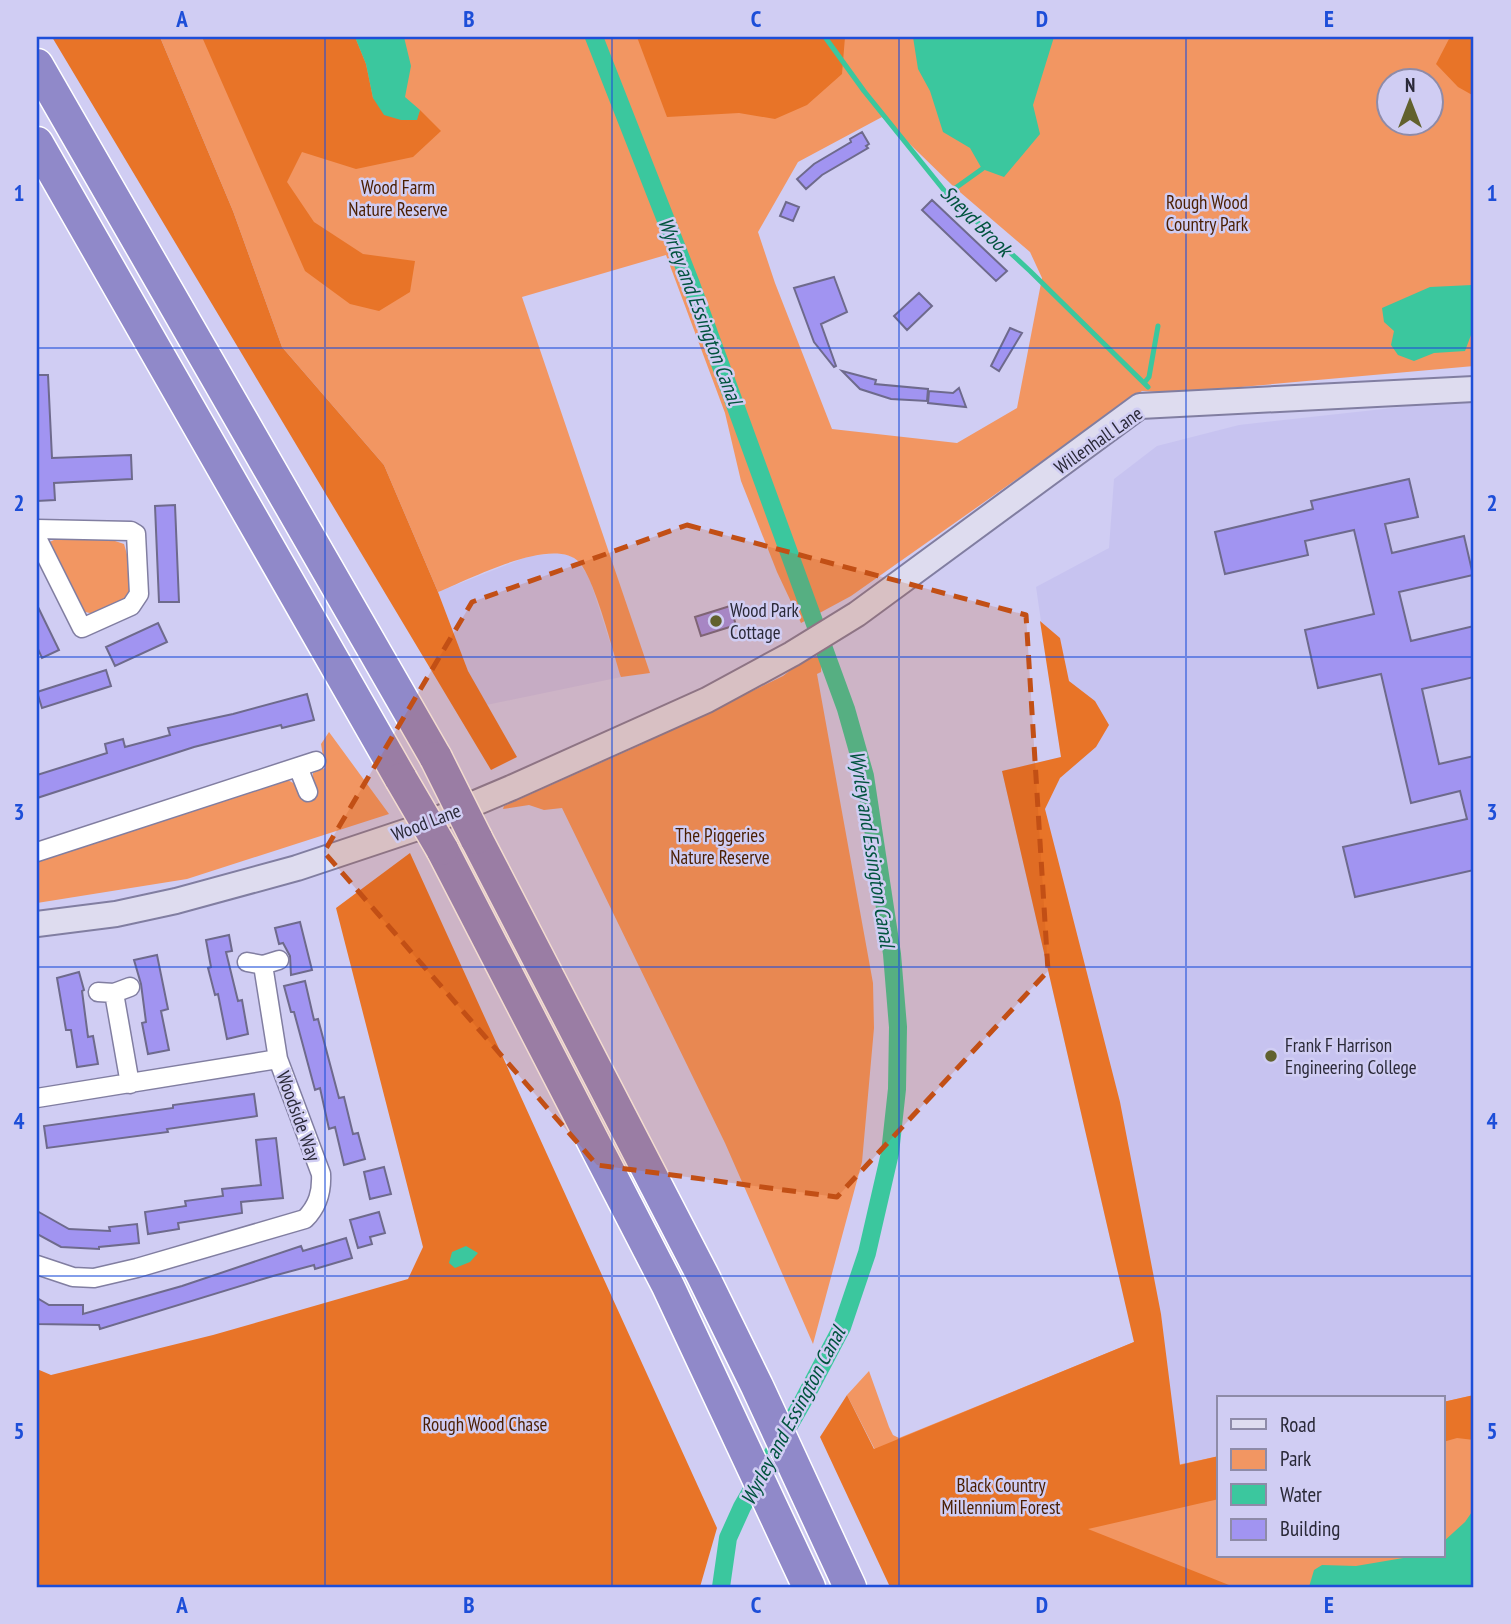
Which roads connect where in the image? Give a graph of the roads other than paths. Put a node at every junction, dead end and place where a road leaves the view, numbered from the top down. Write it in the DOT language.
graph roads {
  1 [pos="37,65"];
  2 [pos="37,144"];
  3 [pos="1474,389"];
  4 [pos="37,530"];
  5 [pos="37,538"];
  6 [pos="792,654"];
  7 [pos="316,761"];
  8 [pos="298,767"];
  9 [pos="308,792"];
  10 [pos="37,852"];
  11 [pos="37,924"];
  12 [pos="263,962"];
  13 [pos="114,991"];
  14 [pos="278,1059"];
  15 [pos="130,1083"];
  16 [pos="37,1098"];
  17 [pos="37,1265"];
  18 [pos="809,1587"];
  19 [pos="850,1587"];
  1 -- 19 [label="highway, bridge"];
  2 -- 18 [label="highway, bridge"];
  3 -- 6 [label="street, Willenhall Lane"];
  4 -- 5 [label="street"];
  6 -- 11 [label="street, Wood Lane"];
  7 -- 8 [label="street"];
  8 -- 9 [label="street"];
  8 -- 10 [label="street"];
  12 -- 14 [label="street"];
  13 -- 15 [label="street"];
  14 -- 15 [label="street, Woodside Way"];
  14 -- 17 [label="street, Woodside Way"];
  15 -- 16 [label="street, Woodside Way"];
}
